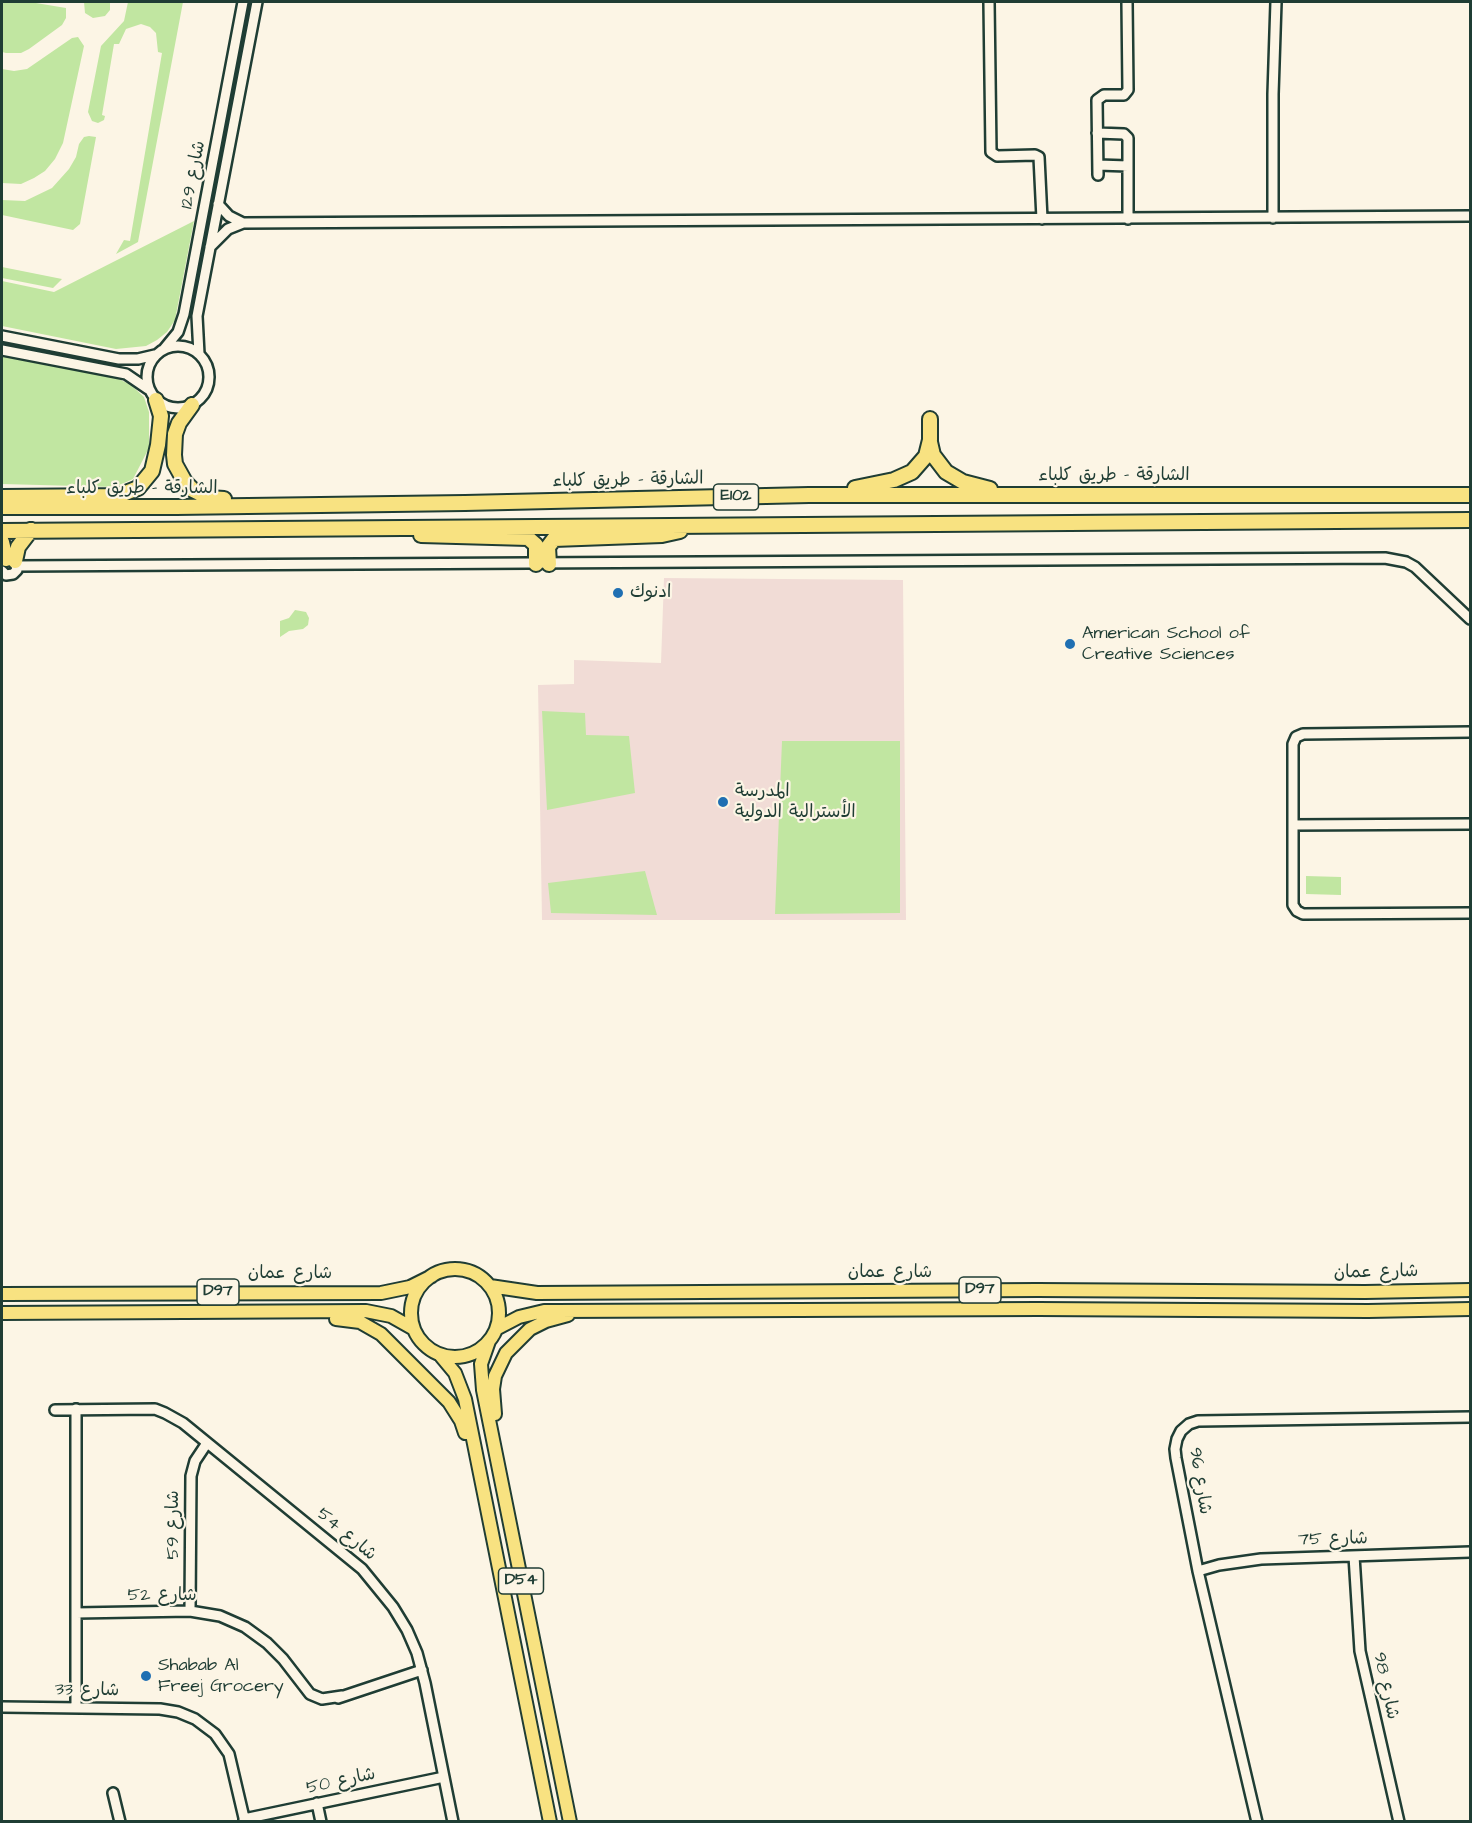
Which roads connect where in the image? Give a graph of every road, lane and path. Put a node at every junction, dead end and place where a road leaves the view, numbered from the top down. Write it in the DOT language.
graph roads {
  1 [pos="243,2"];
  2 [pos="257,2"];
  3 [pos="989,2"];
  4 [pos="1127,2"];
  5 [pos="1276,2"];
  6 [pos="1097,133"];
  7 [pos="1128,166"];
  8 [pos="218,204"];
  9 [pos="1470,216"];
  10 [pos="1273,218"];
  11 [pos="1042,219"];
  12 [pos="1128,219"];
  13 [pos="243,223"];
  14 [pos="210,247"];
  15 [pos="2,336"];
  16 [pos="164,349"];
  17 [pos="2,350"];
  18 [pos="199,354"];
  19 [pos="155,355"];
  20 [pos="152,395"];
  21 [pos="192,405"];
  22 [pos="930,419"];
  23 [pos="930,440"];
  24 [pos="1470,493"];
  25 [pos="1023,494"];
  26 [pos="809,495"];
  27 [pos="2,497"];
  28 [pos="465,503"];
  29 [pos="2,507"];
  30 [pos="1470,520"];
  31 [pos="693,526"];
  32 [pos="397,527"];
  33 [pos="32,530"];
  34 [pos="2,531"];
  35 [pos="2,542"];
  36 [pos="8,564"];
  37 [pos="543,564"];
  38 [pos="1470,619"];
  39 [pos="1470,732"];
  40 [pos="1470,824"];
  41 [pos="1293,825"];
  42 [pos="1470,913"];
  43 [pos="432,1276"];
  44 [pos="490,1286"];
  45 [pos="1470,1290"];
  46 [pos="2,1294"];
  47 [pos="1470,1309"];
  48 [pos="578,1311"];
  49 [pos="297,1312"];
  50 [pos="2,1313"];
  51 [pos="414,1329"];
  52 [pos="496,1329"];
  53 [pos="489,1341"];
  54 [pos="440,1354"];
  55 [pos="76,1409"];
  56 [pos="55,1410"];
  57 [pos="1470,1417"];
  58 [pos="207,1443"];
  59 [pos="496,1453"];
  60 [pos="479,1468"];
  61 [pos="1470,1552"];
  62 [pos="1354,1556"];
  63 [pos="1198,1571"];
  64 [pos="190,1611"];
  65 [pos="76,1613"];
  66 [pos="422,1670"];
  67 [pos="2,1707"];
  68 [pos="76,1708"];
  69 [pos="444,1777"];
  70 [pos="113,1793"];
  71 [pos="317,1803"];
  72 [pos="244,1820"];
  73 [pos="120,1821"];
  74 [pos="321,1821"];
  75 [pos="453,1821"];
  76 [pos="550,1821"];
  77 [pos="570,1821"];
  78 [pos="1257,1821"];
  79 [pos="1399,1821"];
  1 -- 16 [label="street, شارع 129"];
  2 -- 8 [label="street, شارع 129"];
  3 -- 11 [label="street"];
  4 -- 6 [label="street"];
  5 -- 10 [label="street"];
  6 -- 7 [label="street"];
  6 -- 7 [label="street"];
  7 -- 12 [label="street"];
  8 -- 13 [label="street"];
  8 -- 14 [label="street, شارع 129"];
  9 -- 10 [label="street"];
  10 -- 12 [label="street"];
  11 -- 12 [label="street"];
  11 -- 13 [label="street"];
  13 -- 14 [label="street"];
  14 -- 18 [label="street, شارع 129"];
  15 -- 19 [label="street"];
  16 -- 18 [label="street"];
  16 -- 19 [label="street"];
  17 -- 20 [label="street"];
  18 -- 21 [label="street"];
  19 -- 20 [label="street"];
  20 -- 21 [label="street"];
  20 -- 27 [label="highway"];
  21 -- 28 [label="highway"];
  22 -- 23 [label="highway"];
  23 -- 25 [label="highway"];
  23 -- 26 [label="highway"];
  24 -- 25 [label="highway, الشارقة - طريق كلباء / E102"];
  25 -- 26 [label="highway, الشارقة - طريق كلباء / E102"];
  26 -- 28 [label="highway, الشارقة - طريق كلباء / E102"];
  28 -- 29 [label="highway, الشارقة - طريق كلباء / E102"];
  30 -- 31 [label="highway, E102"];
  31 -- 32 [label="highway, E102"];
  31 -- 37 [label="highway"];
  32 -- 33 [label="highway, E102"];
  32 -- 37 [label="highway"];
  33 -- 34 [label="highway, E102"];
  33 -- 36 [label="highway"];
  35 -- 36 [label="highway"];
  36 -- 37 [label="street"];
  37 -- 38 [label="street"];
  39 -- 41 [label="street"];
  40 -- 41 [label="street"];
  41 -- 42 [label="street"];
  43 -- 44 [label="main road"];
  43 -- 46 [label="main road, شارع عمان / D97"];
  43 -- 51 [label="main road"];
  44 -- 45 [label="main road, شارع عمان / D97"];
  44 -- 52 [label="main road"];
  47 -- 48 [label="main road, شارع عمان / D97"];
  48 -- 52 [label="main road, شارع عمان / D97"];
  48 -- 59 [label="main road"];
  49 -- 50 [label="main road, شارع عمان / D97"];
  49 -- 51 [label="main road, شارع عمان / D97"];
  49 -- 60 [label="main road"];
  51 -- 54 [label="main road"];
  52 -- 53 [label="main road"];
  53 -- 54 [label="main road"];
  53 -- 59 [label="main road, D54"];
  54 -- 60 [label="main road, D54"];
  55 -- 56 [label="street, شارع 54"];
  55 -- 58 [label="street, شارع 54"];
  55 -- 65 [label="street"];
  57 -- 63 [label="street, شارع 96"];
  58 -- 64 [label="street, شارع 59"];
  58 -- 66 [label="street, شارع 54"];
  59 -- 77 [label="main road, D54"];
  60 -- 76 [label="main road, D54"];
  61 -- 62 [label="street, شارع 75"];
  62 -- 63 [label="street, شارع 75"];
  62 -- 79 [label="street, شارع 98"];
  63 -- 78 [label="street, شارع 96"];
  64 -- 65 [label="street, شارع 52"];
  64 -- 66 [label="street, شارع 52"];
  65 -- 68 [label="street"];
  66 -- 69 [label="street, شارع 54"];
  67 -- 68 [label="street, شارع 33"];
  68 -- 72 [label="street, شارع 33"];
  69 -- 71 [label="street, شارع 50"];
  69 -- 75 [label="street, شارع 54"];
  70 -- 73 [label="street"];
  71 -- 72 [label="street, شارع 50"];
  71 -- 74 [label="street"];
}
